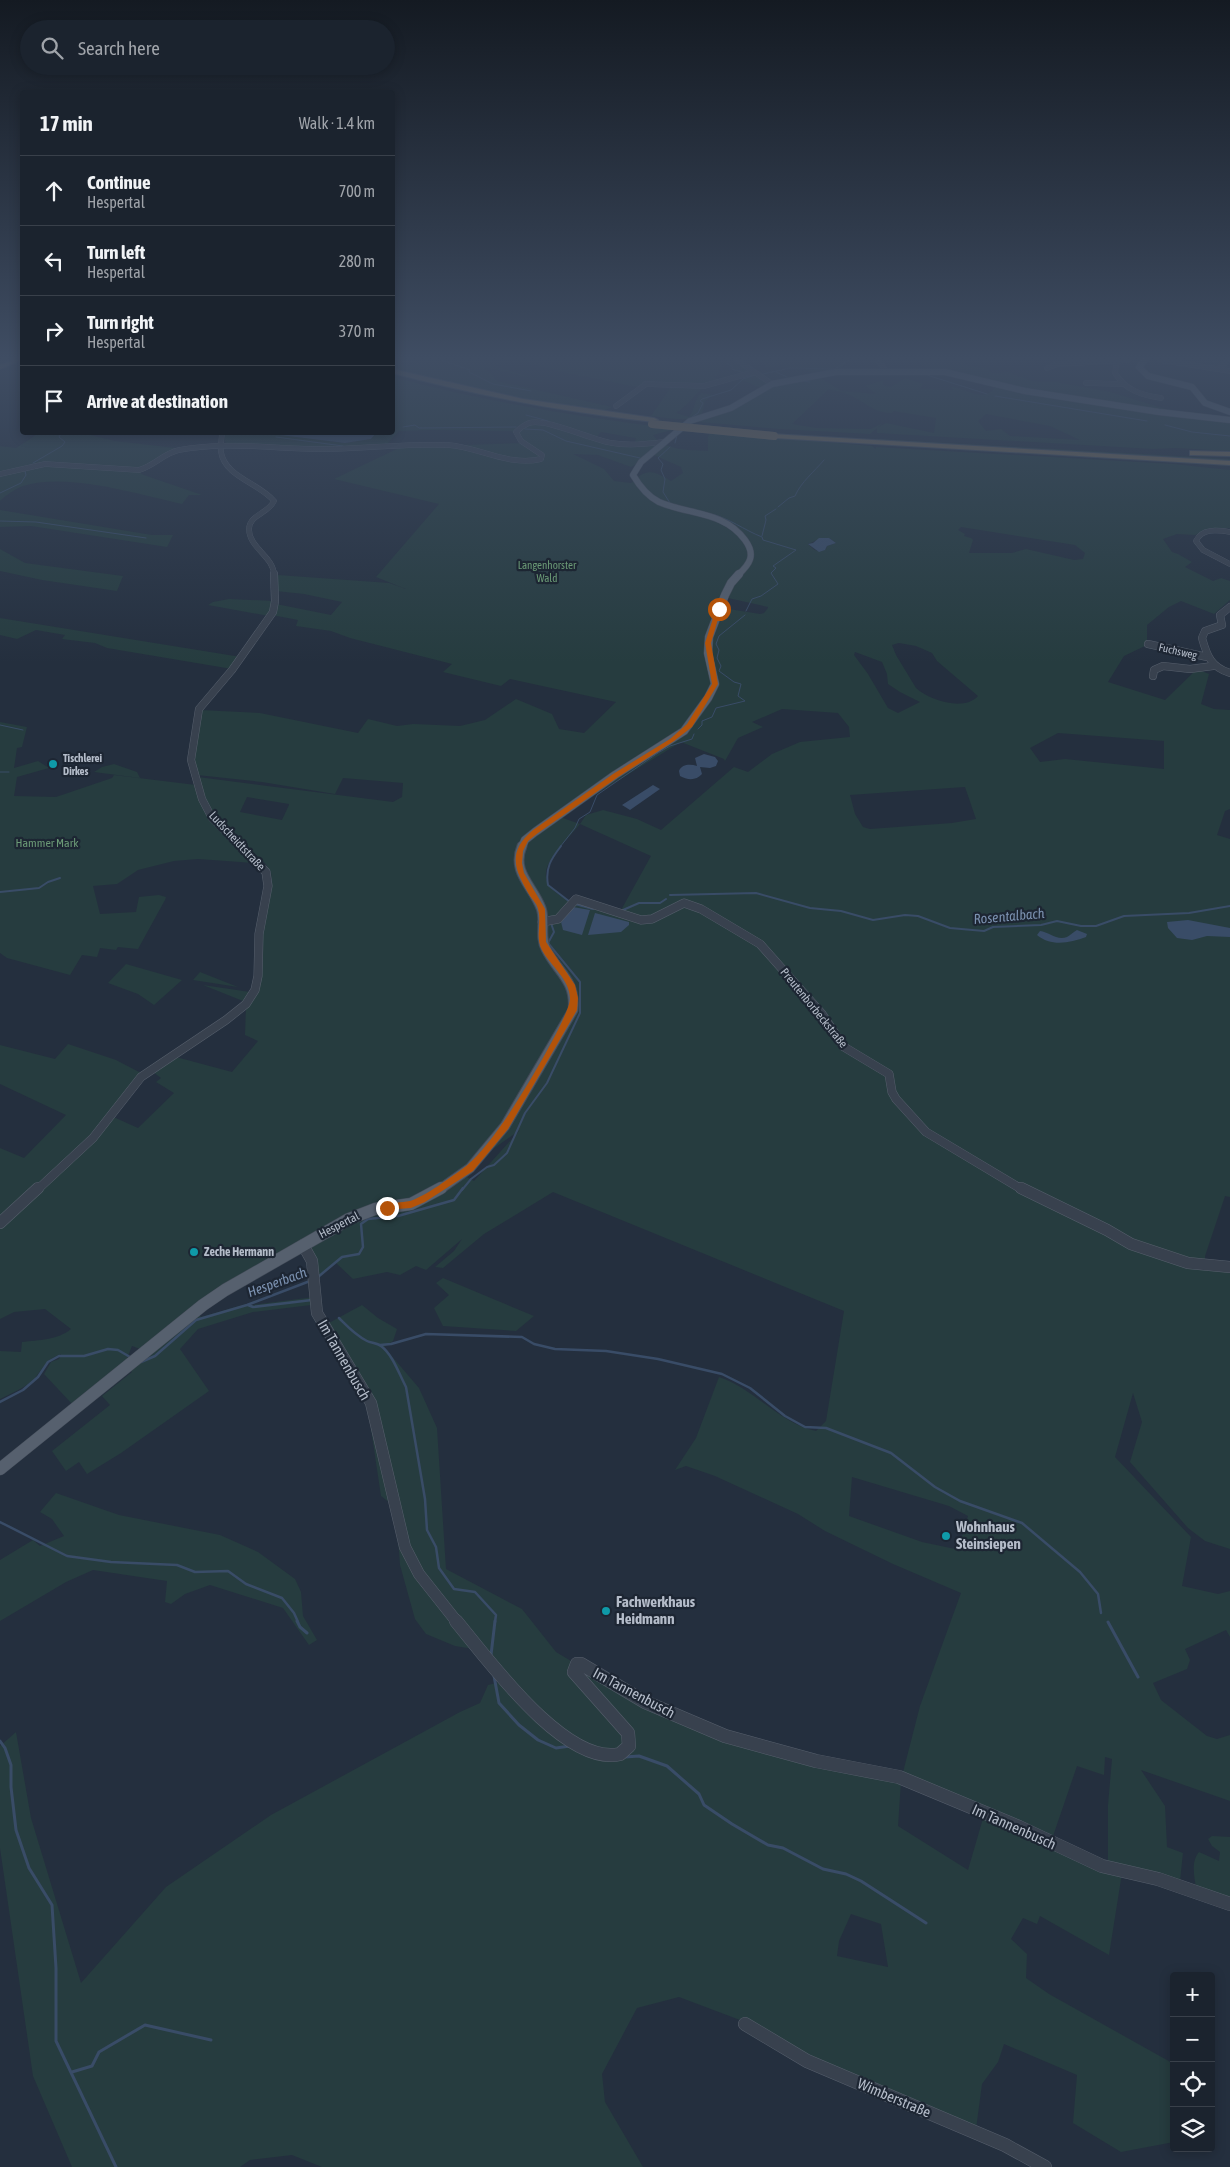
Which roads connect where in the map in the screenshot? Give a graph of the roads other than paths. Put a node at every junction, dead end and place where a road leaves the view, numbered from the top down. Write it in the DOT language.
graph roads {
  1 [pos="158,461"];
  2 [pos="226,461"];
  3 [pos="644,461"];
  4 [pos="1157,461"];
  5 [pos="1199,461"];
  6 [pos="1230,463"];
  7 [pos="1230,468"];
  8 [pos="0,474"];
  9 [pos="1230,532"];
  10 [pos="1230,564"];
  11 [pos="1230,607"];
  12 [pos="1222,625"];
  13 [pos="1230,631"];
  14 [pos="1148,644"];
  15 [pos="1207,657"];
  16 [pos="1213,666"];
  17 [pos="1230,674"];
  18 [pos="1154,676"];
  19 [pos="542,922"];
  20 [pos="0,1223"];
  21 [pos="303,1245"];
  22 [pos="1230,1267"];
  23 [pos="0,1469"];
  24 [pos="1230,1904"];
  25 [pos="745,2024"];
  26 [pos="1045,2167"];
  1 -- 8 [label="street"];
  2 -- 20 [label="street, Ludscheidtstraße"];
  3 -- 19 [label="main road, Hespertal"];
  4 -- 7 [label="highway"];
  5 -- 6 [label="highway"];
  9 -- 10 [label="street"];
  11 -- 12 [label="street"];
  12 -- 13 [label="street"];
  12 -- 15 [label="street"];
  14 -- 15 [label="street, Fuchsweg"];
  15 -- 16 [label="street"];
  16 -- 17 [label="street"];
  16 -- 18 [label="street"];
  19 -- 21 [label="main road, Hespertal"];
  19 -- 22 [label="street, Preutenborbeckstraße"];
  21 -- 23 [label="main road, Hespertal"];
  21 -- 24 [label="street, Im Tannenbusch"];
  25 -- 26 [label="street, Wimberstraße"];
}
